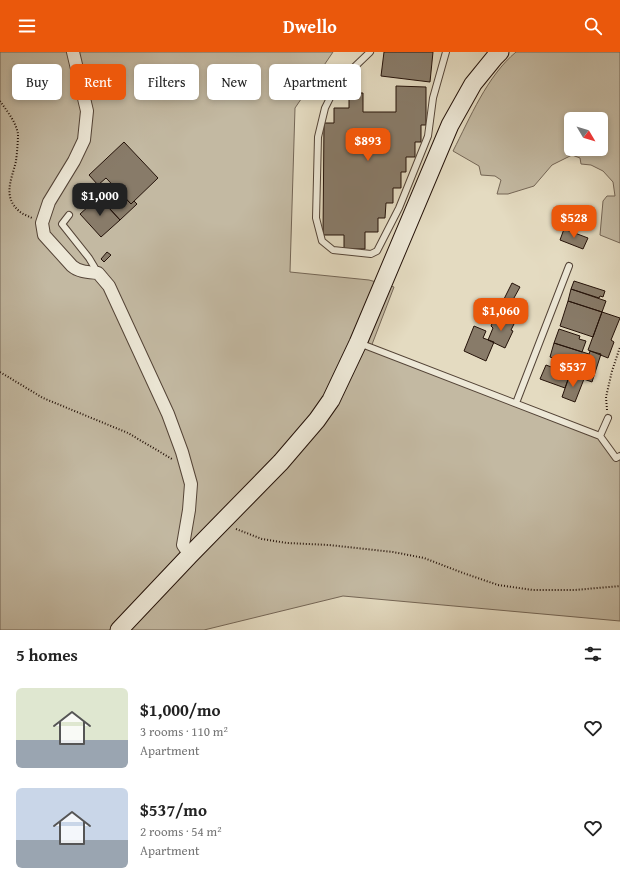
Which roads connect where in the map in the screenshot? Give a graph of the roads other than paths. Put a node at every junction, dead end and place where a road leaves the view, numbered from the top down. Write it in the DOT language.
graph roads {
  1 [pos="73,52"];
  2 [pos="370,52"];
  3 [pos="446,52"];
  4 [pos="500,52"];
  5 [pos="69,215"];
  6 [pos="569,266"];
  7 [pos="98,273"];
  8 [pos="358,343"];
  9 [pos="516,403"];
  10 [pos="608,418"];
  11 [pos="600,436"];
  12 [pos="620,456"];
  13 [pos="190,555"];
  14 [pos="118,630"];
  1 -- 7 [label="street"];
  2 -- 3 [label="lane"];
  4 -- 8 [label="street"];
  5 -- 7 [label="lane"];
  6 -- 9 [label="lane"];
  7 -- 13 [label="street"];
  8 -- 9 [label="lane"];
  8 -- 13 [label="street"];
  9 -- 11 [label="lane"];
  10 -- 11 [label="lane"];
  11 -- 12 [label="lane"];
  13 -- 14 [label="street"];
}
